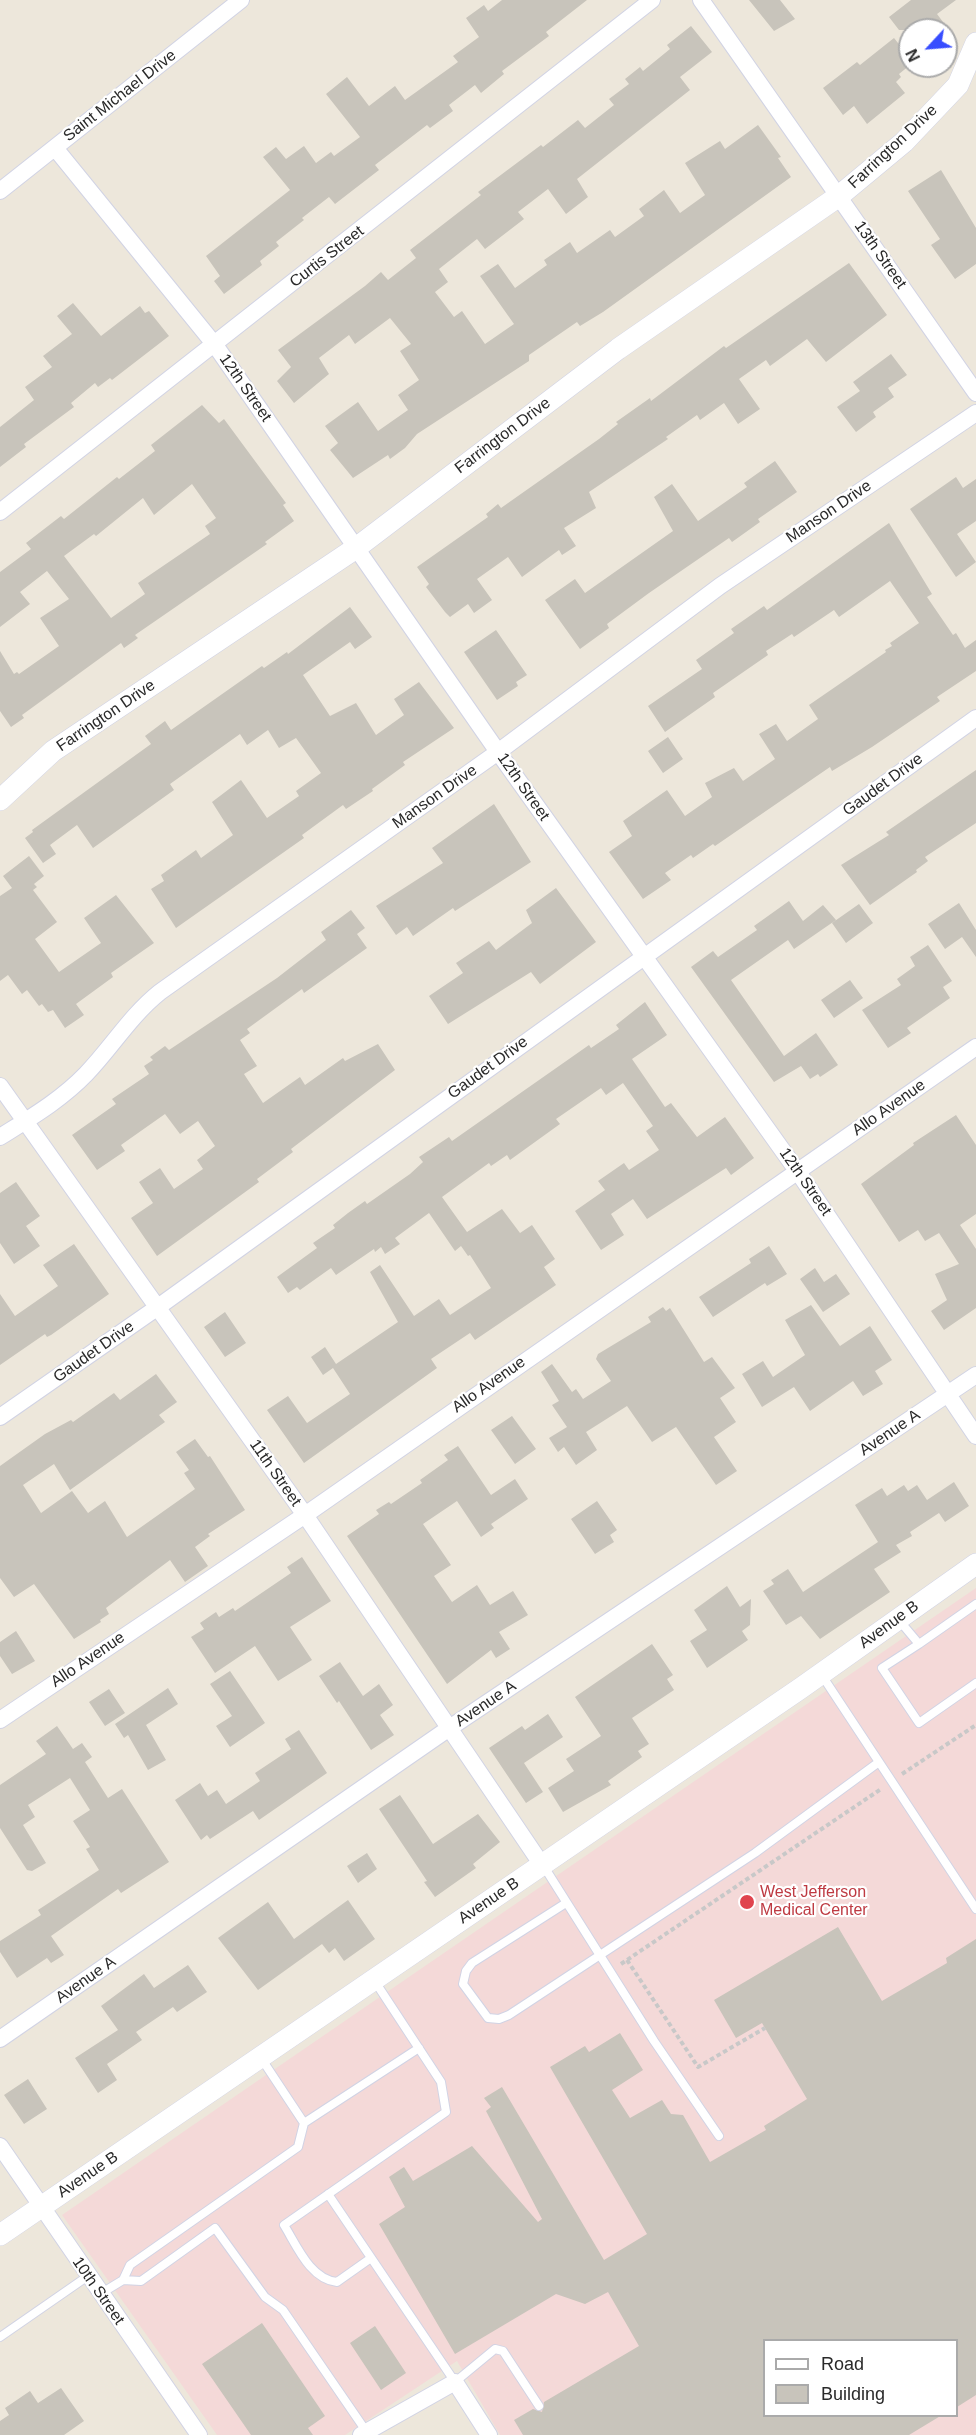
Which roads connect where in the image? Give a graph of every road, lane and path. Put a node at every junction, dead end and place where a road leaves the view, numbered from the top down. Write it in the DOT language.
graph roads {
  1 [pos="241,0"];
  2 [pos="652,0"];
  3 [pos="701,0"];
  4 [pos="976,43"];
  5 [pos="54,148"];
  6 [pos="0,191"];
  7 [pos="839,196"];
  8 [pos="215,345"];
  9 [pos="976,393"];
  10 [pos="976,413"];
  11 [pos="0,512"];
  12 [pos="356,548"];
  13 [pos="976,718"];
  14 [pos="498,752"];
  15 [pos="0,800"];
  16 [pos="643,956"];
  17 [pos="976,1047"];
  18 [pos="0,1086"];
  19 [pos="25,1122"];
  20 [pos="0,1137"];
  21 [pos="798,1172"];
  22 [pos="159,1307"];
  23 [pos="976,1375"];
  24 [pos="948,1395"];
  25 [pos="0,1417"];
  26 [pos="976,1436"];
  27 [pos="305,1515"];
  28 [pos="976,1564"];
  29 [pos="976,1604"];
  30 [pos="897,1618"];
  31 [pos="919,1644"];
  32 [pos="821,1674"];
  33 [pos="976,1683"];
  34 [pos="0,1720"];
  35 [pos="976,1725"];
  36 [pos="448,1729"];
  37 [pos="879,1762"];
  38 [pos="892,1781"];
  39 [pos="542,1865"];
  40 [pos="566,1903"];
  41 [pos="976,1909"];
  42 [pos="600,1955"];
  43 [pos="627,1960"];
  44 [pos="610,1972"];
  45 [pos="374,1980"];
  46 [pos="765,2028"];
  47 [pos="0,2039"];
  48 [pos="419,2048"];
  49 [pos="261,2057"];
  50 [pos="304,2123"];
  51 [pos="719,2136"];
  52 [pos="0,2146"];
  53 [pos="328,2194"];
  54 [pos="41,2207"];
  55 [pos="0,2235"];
  56 [pos="371,2258"];
  57 [pos="88,2276"];
  58 [pos="123,2280"];
  59 [pos="100,2294"];
  60 [pos="0,2337"];
  61 [pos="448,2386"];
  62 [pos="539,2406"];
  63 [pos="364,2433"];
  64 [pos="199,2435"];
  65 [pos="489,2435"];
  1 -- 5 [label="street, Saint Michael Drive"];
  2 -- 8 [label="street, Curtis Street"];
  3 -- 7 [label="street, 13th Street"];
  4 -- 7 [label="street, Farrington Drive"];
  5 -- 6 [label="street, Saint Michael Drive"];
  5 -- 8 [label="street, 12th Street"];
  7 -- 9 [label="street, 13th Street"];
  7 -- 12 [label="street, Farrington Drive"];
  8 -- 11 [label="street, Curtis Street"];
  8 -- 12 [label="street, 12th Street"];
  10 -- 14 [label="street, Manson Drive"];
  12 -- 14 [label="street, 12th Street"];
  12 -- 15 [label="street, Farrington Drive"];
  13 -- 16 [label="street, Gaudet Drive"];
  14 -- 16 [label="street, 12th Street"];
  14 -- 19 [label="street, Manson Drive"];
  16 -- 21 [label="street, 12th Street"];
  16 -- 22 [label="street, Gaudet Drive"];
  17 -- 21 [label="street, Allo Avenue"];
  18 -- 19 [label="street, 11th Street"];
  19 -- 20 [label="street, Manson Drive"];
  19 -- 22 [label="street, 11th Street"];
  21 -- 24 [label="street, 12th Street"];
  21 -- 27 [label="street, Allo Avenue"];
  22 -- 25 [label="street, Gaudet Drive"];
  22 -- 27 [label="street, 11th Street"];
  23 -- 24 [label="street, Avenue A"];
  24 -- 26 [label="street, 12th Street"];
  24 -- 36 [label="street, Avenue A"];
  27 -- 34 [label="street, Allo Avenue"];
  27 -- 36 [label="street, 11th Street"];
  28 -- 30 [label="street, Avenue B"];
  29 -- 31 [label="lane"];
  30 -- 31 [label="lane"];
  30 -- 32 [label="street, Avenue B"];
  31 -- 33 [label="lane"];
  32 -- 37 [label="lane"];
  32 -- 39 [label="street, Avenue B"];
  35 -- 38 [label="path"];
  36 -- 39 [label="street, 11th Street"];
  36 -- 47 [label="street, Avenue A"];
  37 -- 38 [label="lane"];
  37 -- 42 [label="lane"];
  38 -- 41 [label="lane"];
  38 -- 43 [label="path"];
  39 -- 40 [label="lane"];
  39 -- 45 [label="street, Avenue B"];
  40 -- 42 [label="lane"];
  40 -- 42 [label="lane"];
  42 -- 44 [label="lane"];
  43 -- 44 [label="path"];
  43 -- 46 [label="path"];
  44 -- 51 [label="lane"];
  45 -- 48 [label="lane"];
  45 -- 49 [label="street, Avenue B"];
  48 -- 50 [label="lane"];
  48 -- 53 [label="lane"];
  49 -- 50 [label="lane"];
  49 -- 54 [label="street, Avenue B"];
  50 -- 58 [label="lane"];
  52 -- 54 [label="street, 10th Street"];
  53 -- 56 [label="lane"];
  53 -- 56 [label="lane"];
  54 -- 55 [label="street, Avenue B"];
  54 -- 57 [label="street, 10th Street"];
  56 -- 61 [label="lane"];
  57 -- 59 [label="street, 10th Street"];
  57 -- 60 [label="lane"];
  58 -- 59 [label="lane"];
  58 -- 63 [label="lane"];
  59 -- 64 [label="street, 10th Street"];
  61 -- 62 [label="lane"];
  61 -- 63 [label="street"];
  61 -- 65 [label="street"];
}
